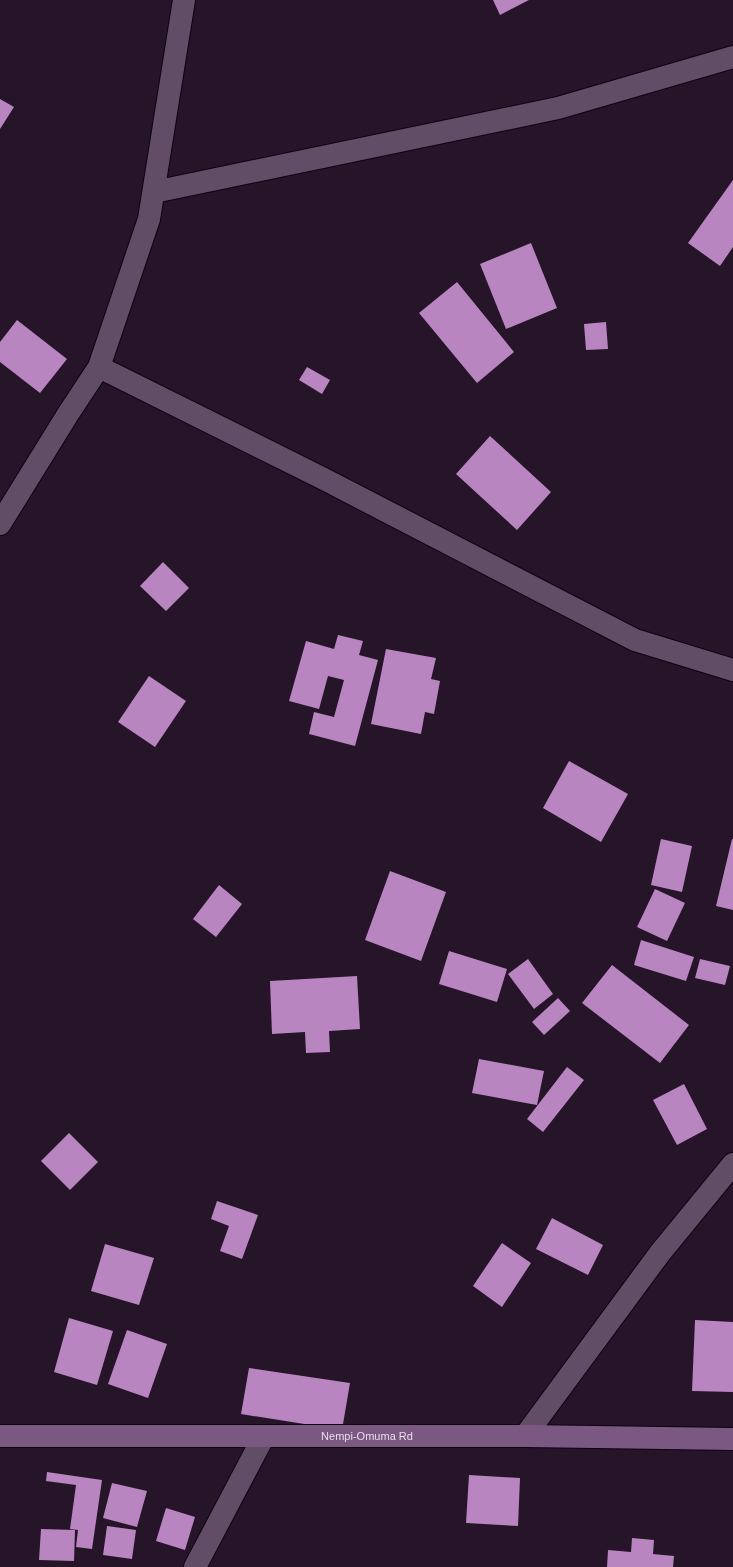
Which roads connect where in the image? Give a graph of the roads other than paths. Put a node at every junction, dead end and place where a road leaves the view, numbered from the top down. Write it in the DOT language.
graph roads {
  1 [pos="184,0"];
  2 [pos="733,57"];
  3 [pos="154,192"];
  4 [pos="99,367"];
  5 [pos="0,524"];
  6 [pos="733,670"];
  7 [pos="733,1164"];
  8 [pos="0,1436"];
  9 [pos="264,1436"];
  10 [pos="525,1436"];
  11 [pos="733,1439"];
  12 [pos="195,1567"];
  1 -- 3 [label="street"];
  2 -- 3 [label="street"];
  3 -- 4 [label="street"];
  4 -- 5 [label="street"];
  4 -- 6 [label="street"];
  7 -- 10 [label="street"];
  8 -- 9 [label="street, Nempi-Omuma Rd"];
  9 -- 10 [label="street, Nempi-Omuma Rd"];
  9 -- 12 [label="street"];
  10 -- 11 [label="street, Nempi-Omuma Rd"];
}
